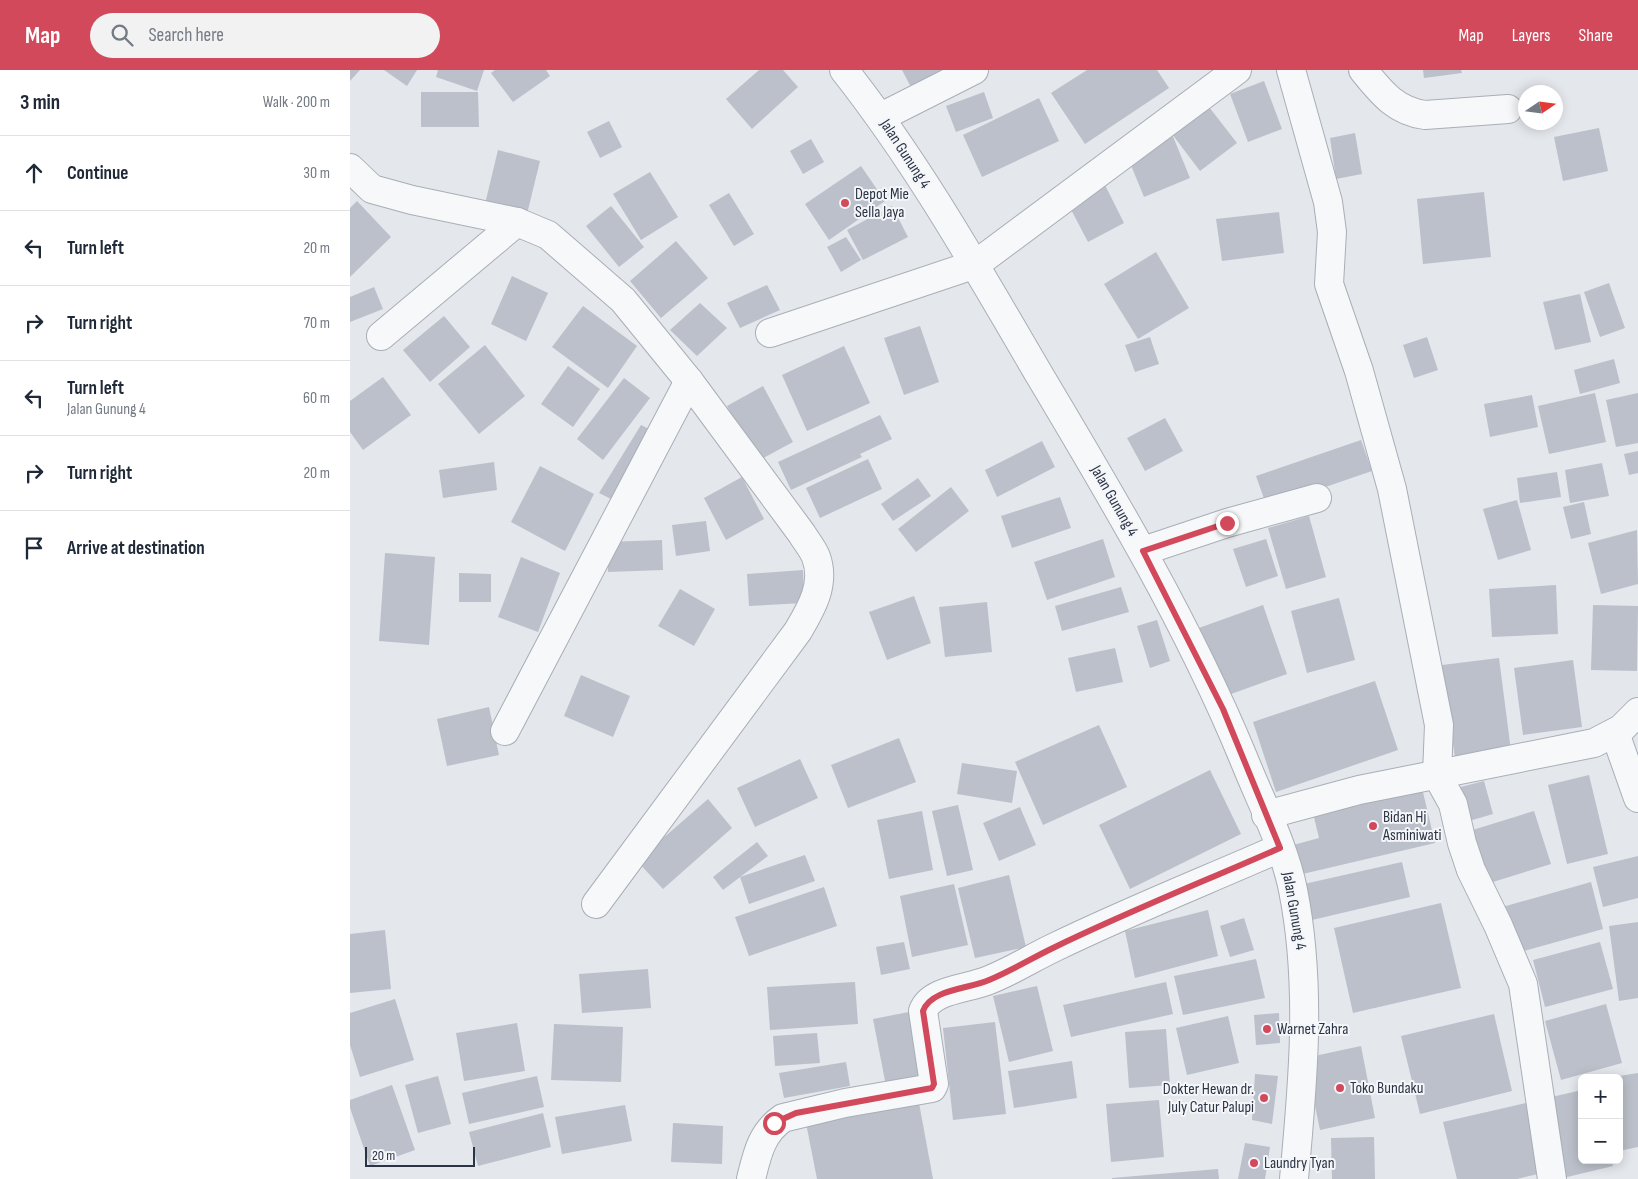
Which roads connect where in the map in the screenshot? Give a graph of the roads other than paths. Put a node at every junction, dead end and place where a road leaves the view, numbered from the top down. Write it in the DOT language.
graph roads {
  1 [pos="844,70"];
  2 [pos="974,70"];
  3 [pos="1238,70"];
  4 [pos="1291,70"];
  5 [pos="1363,70"];
  6 [pos="1508,109"];
  7 [pos="881,117"];
  8 [pos="354,178"];
  9 [pos="517,222"];
  10 [pos="976,264"];
  11 [pos="770,333"];
  12 [pos="381,336"];
  13 [pos="689,381"];
  14 [pos="1318,498"];
  15 [pos="1143,551"];
  16 [pos="1638,712"];
  17 [pos="505,731"];
  18 [pos="1615,733"];
  19 [pos="1437,775"];
  20 [pos="1638,798"];
  21 [pos="1266,815"];
  22 [pos="1280,848"];
  23 [pos="596,904"];
  24 [pos="751,1179"];
  25 [pos="1294,1179"];
  26 [pos="1552,1179"];
  1 -- 7 [label="street, Jalan Gunung 4"];
  2 -- 7 [label="street"];
  3 -- 10 [label="street"];
  4 -- 19 [label="street"];
  5 -- 6 [label="street"];
  7 -- 10 [label="street, Jalan Gunung 4"];
  8 -- 9 [label="street"];
  9 -- 12 [label="street"];
  9 -- 13 [label="street"];
  10 -- 11 [label="street"];
  10 -- 15 [label="street, Jalan Gunung 4"];
  13 -- 17 [label="street"];
  13 -- 23 [label="street"];
  14 -- 15 [label="street"];
  15 -- 21 [label="street, Jalan Gunung 4"];
  16 -- 18 [label="street"];
  18 -- 19 [label="street"];
  18 -- 20 [label="street"];
  19 -- 21 [label="street"];
  19 -- 26 [label="street"];
  21 -- 22 [label="street, Jalan Gunung 4"];
  22 -- 24 [label="street"];
  22 -- 25 [label="street, Jalan Gunung 4"];
}
